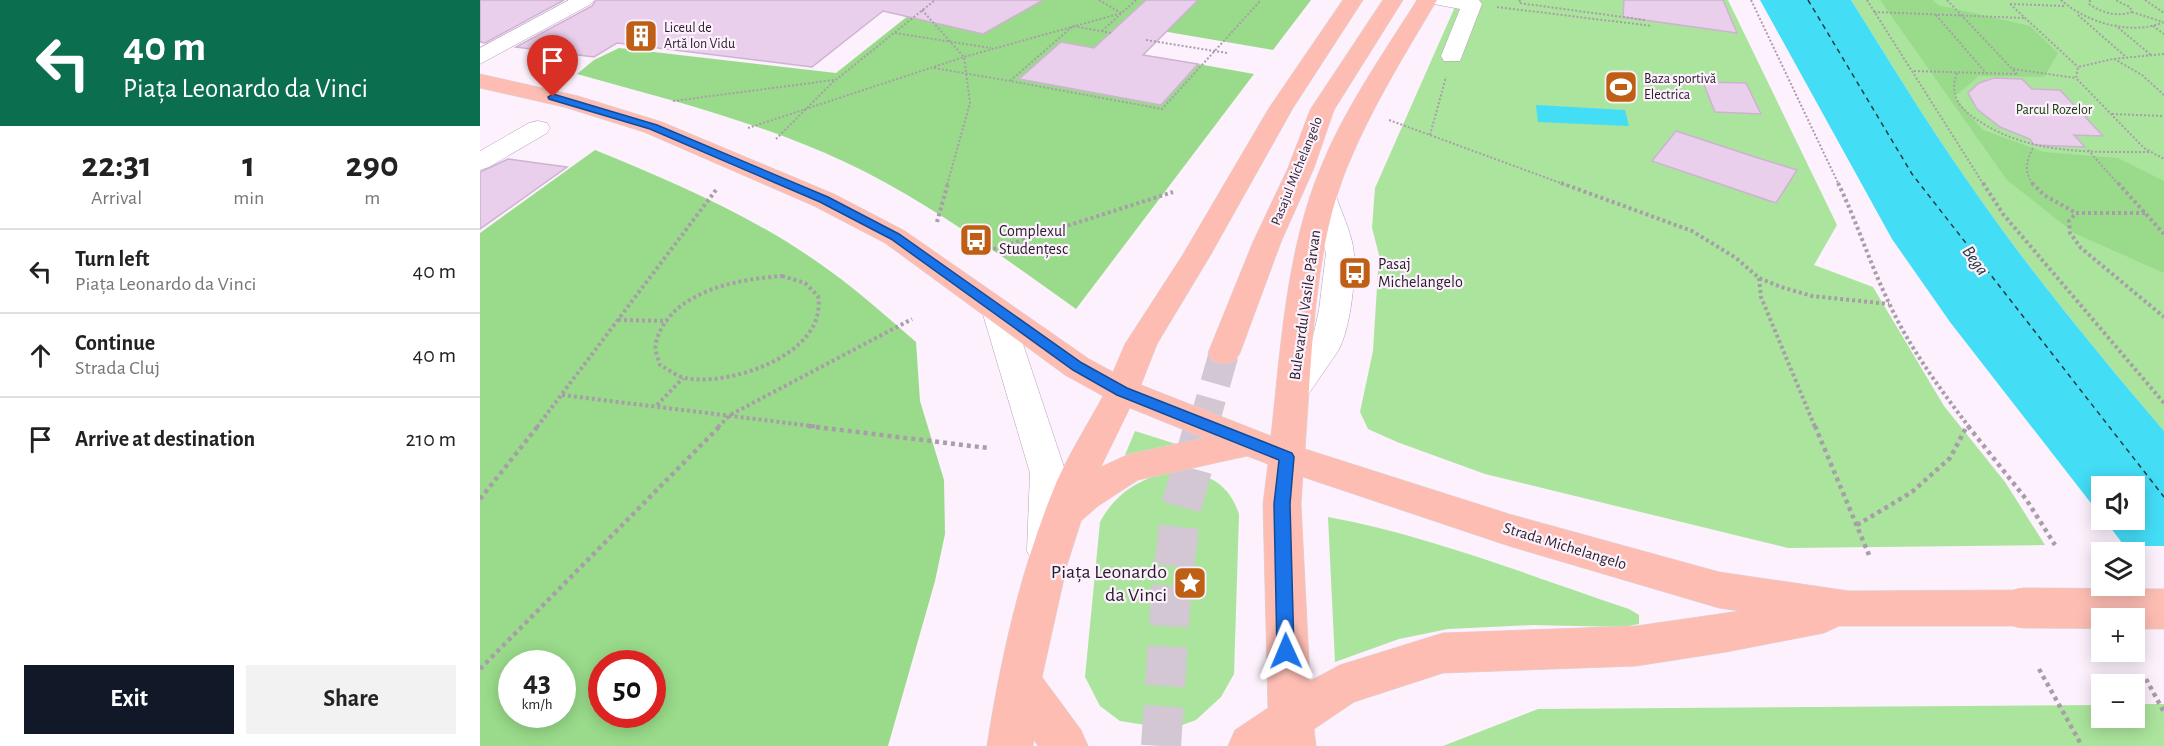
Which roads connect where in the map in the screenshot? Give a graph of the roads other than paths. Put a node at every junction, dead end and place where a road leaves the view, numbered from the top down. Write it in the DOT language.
graph roads {
  1 [pos="584,0"];
  2 [pos="1353,0"];
  3 [pos="1393,0"];
  4 [pos="1427,0"];
  5 [pos="1441,0"];
  6 [pos="1452,56"];
  7 [pos="480,57"];
  8 [pos="480,81"];
  9 [pos="538,128"];
  10 [pos="480,162"];
  11 [pos="1323,196"];
  12 [pos="997,311"];
  13 [pos="1224,353"];
  14 [pos="1293,390"];
  15 [pos="1122,392"];
  16 [pos="1245,443"];
  17 [pos="1287,457"];
  18 [pos="1062,515"];
  19 [pos="1047,565"];
  20 [pos="1849,609"];
  21 [pos="2164,609"];
  22 [pos="1019,682"];
  23 [pos="1291,732"];
  24 [pos="1010,746"];
  25 [pos="1065,746"];
  26 [pos="1251,746"];
  1 -- 7 [label="street"];
  2 -- 15 [label="main road"];
  3 -- 13 [label="main road, Pasajul Michelangelo"];
  4 -- 11 [label="main road"];
  5 -- 6 [label="street"];
  8 -- 12 [label="main road"];
  9 -- 10 [label="street"];
  11 -- 14 [label="street"];
  12 -- 15 [label="main road"];
  12 -- 19 [label="street"];
  14 -- 17 [label="main road, Bulevardul Vasile Pârvan"];
  15 -- 16 [label="main road"];
  15 -- 18 [label="main road"];
  16 -- 17 [label="main road"];
  16 -- 18 [label="main road"];
  17 -- 20 [label="main road, Strada Michelangelo"];
  17 -- 23 [label="main road"];
  18 -- 19 [label="main road"];
  19 -- 22 [label="main road"];
  20 -- 21 [label="main road, Strada Michelangelo, bridge"];
  20 -- 23 [label="main road, Strada Michelangelo"];
  22 -- 24 [label="main road"];
  22 -- 25 [label="main road"];
  23 -- 26 [label="main road"];
}
